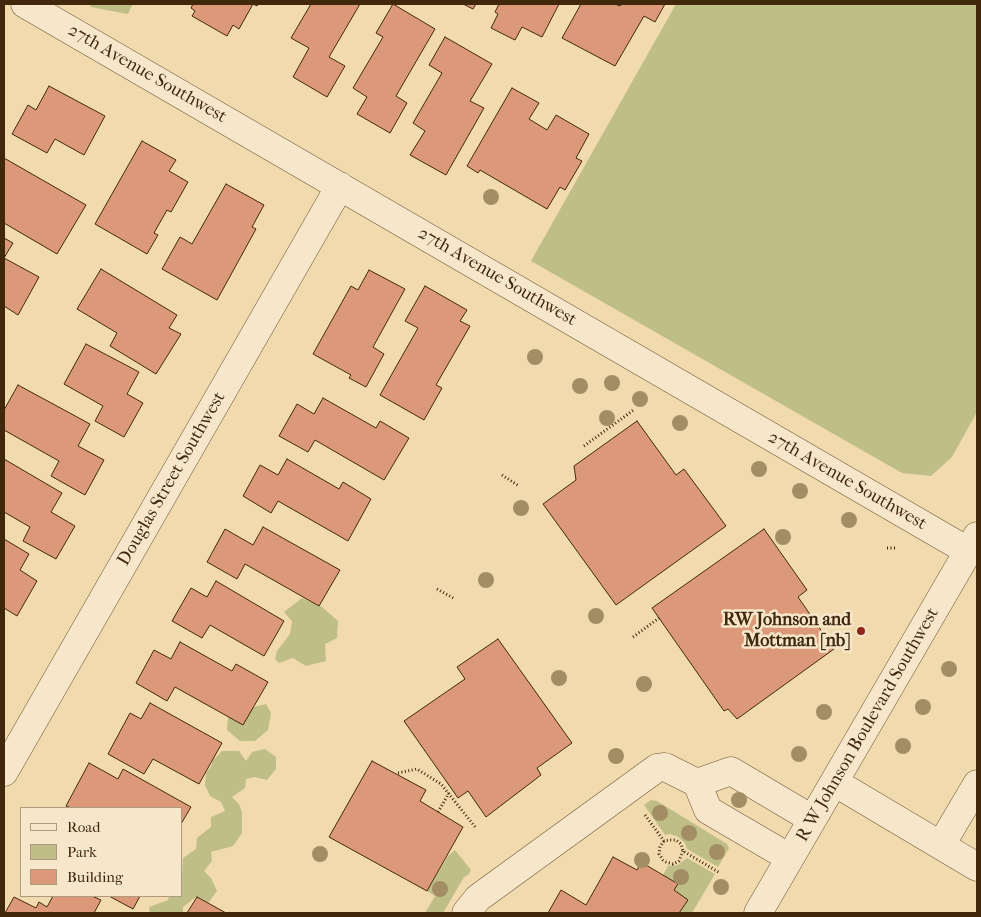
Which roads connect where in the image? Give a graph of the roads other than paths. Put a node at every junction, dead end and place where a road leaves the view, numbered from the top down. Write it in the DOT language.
graph roads {
  1 [pos="25,4"];
  2 [pos="340,186"];
  3 [pos="973,543"];
  4 [pos="4,772"];
  5 [pos="834,782"];
  6 [pos="697,783"];
  7 [pos="977,784"];
  8 [pos="812,819"];
  9 [pos="941,845"];
  10 [pos="790,858"];
  11 [pos="977,867"];
  12 [pos="466,913"];
  13 [pos="758,913"];
  1 -- 2 [label="street, 27th Avenue Southwest"];
  2 -- 3 [label="street, 27th Avenue Southwest"];
  2 -- 4 [label="street, Douglas Street Southwest"];
  3 -- 5 [label="street, R W Johnson Boulevard Southwest"];
  5 -- 8 [label="street, R W Johnson Boulevard Southwest"];
  5 -- 9 [label="street"];
  6 -- 8 [label="street"];
  6 -- 10 [label="street"];
  6 -- 12 [label="street"];
  7 -- 9 [label="street"];
  8 -- 10 [label="street, R W Johnson Boulevard Southwest"];
  9 -- 11 [label="street"];
  10 -- 13 [label="street, R W Johnson Boulevard Southwest"];
}
